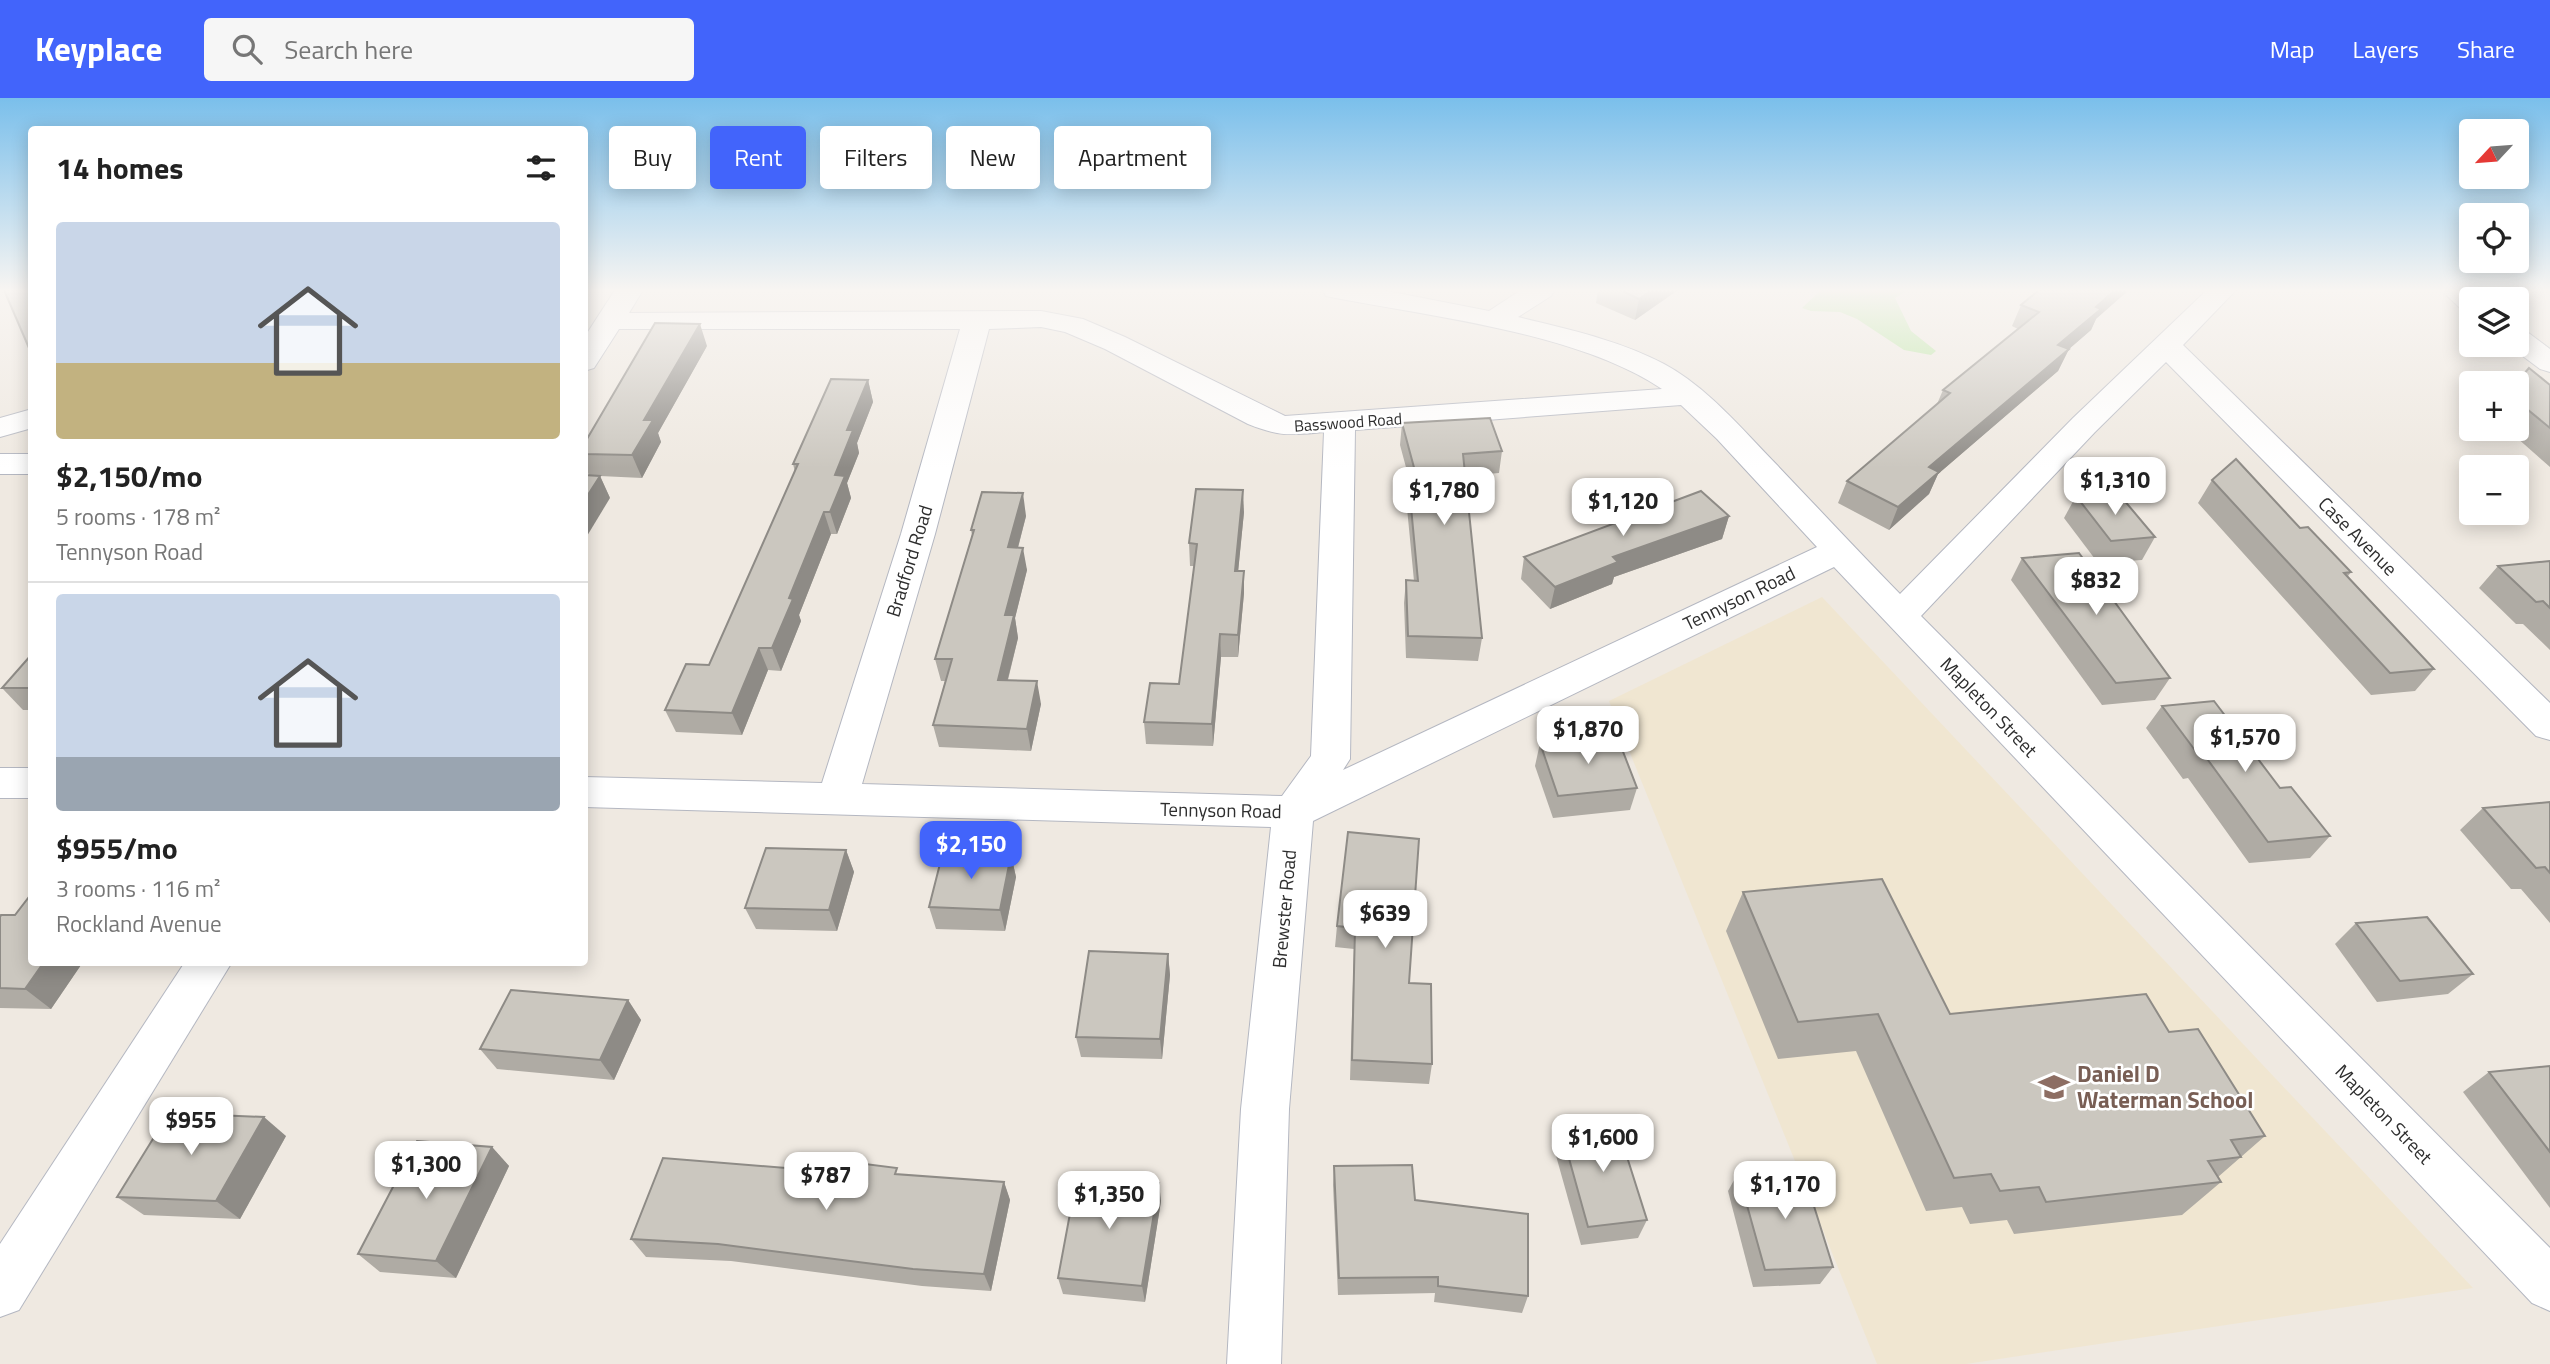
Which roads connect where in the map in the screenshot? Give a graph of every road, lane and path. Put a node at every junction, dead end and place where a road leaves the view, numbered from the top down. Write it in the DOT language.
graph roads {
  1 [pos="969,349"];
  2 [pos="1123,349"];
  3 [pos="1600,349"];
  4 [pos="2164,349"];
  5 [pos="2170,349"];
  6 [pos="2532,349"];
  7 [pos="2550,363"];
  8 [pos="1687,396"];
  9 [pos="28,419"];
  10 [pos="1340,423"];
  11 [pos="0,428"];
  12 [pos="0,464"];
  13 [pos="28,464"];
  14 [pos="1840,550"];
  15 [pos="1900,616"];
  16 [pos="2550,726"];
  17 [pos="0,783"];
  18 [pos="28,783"];
  19 [pos="588,792"];
  20 [pos="836,800"];
  21 [pos="1293,812"];
  22 [pos="207,966"];
  23 [pos="2550,1285"];
  24 [pos="0,1291"];
  25 [pos="1254,1364"];
  1 -- 20 [label="street, Bradford Road"];
  2 -- 10 [label="street, Basswood Road"];
  3 -- 8 [label="street, Mapleton Street"];
  4 -- 15 [label="street"];
  5 -- 16 [label="street, Case Avenue"];
  6 -- 7 [label="street"];
  8 -- 10 [label="street, Basswood Road"];
  8 -- 14 [label="street, Mapleton Street"];
  9 -- 11 [label="street"];
  10 -- 21 [label="street, Brewster Road"];
  12 -- 13 [label="street"];
  14 -- 15 [label="street, Mapleton Street"];
  14 -- 21 [label="street, Tennyson Road"];
  15 -- 23 [label="street, Mapleton Street"];
  17 -- 18 [label="street"];
  19 -- 20 [label="street, Tennyson Road"];
  20 -- 21 [label="street, Tennyson Road"];
  21 -- 25 [label="street, Brewster Road"];
  22 -- 24 [label="street"];
}
